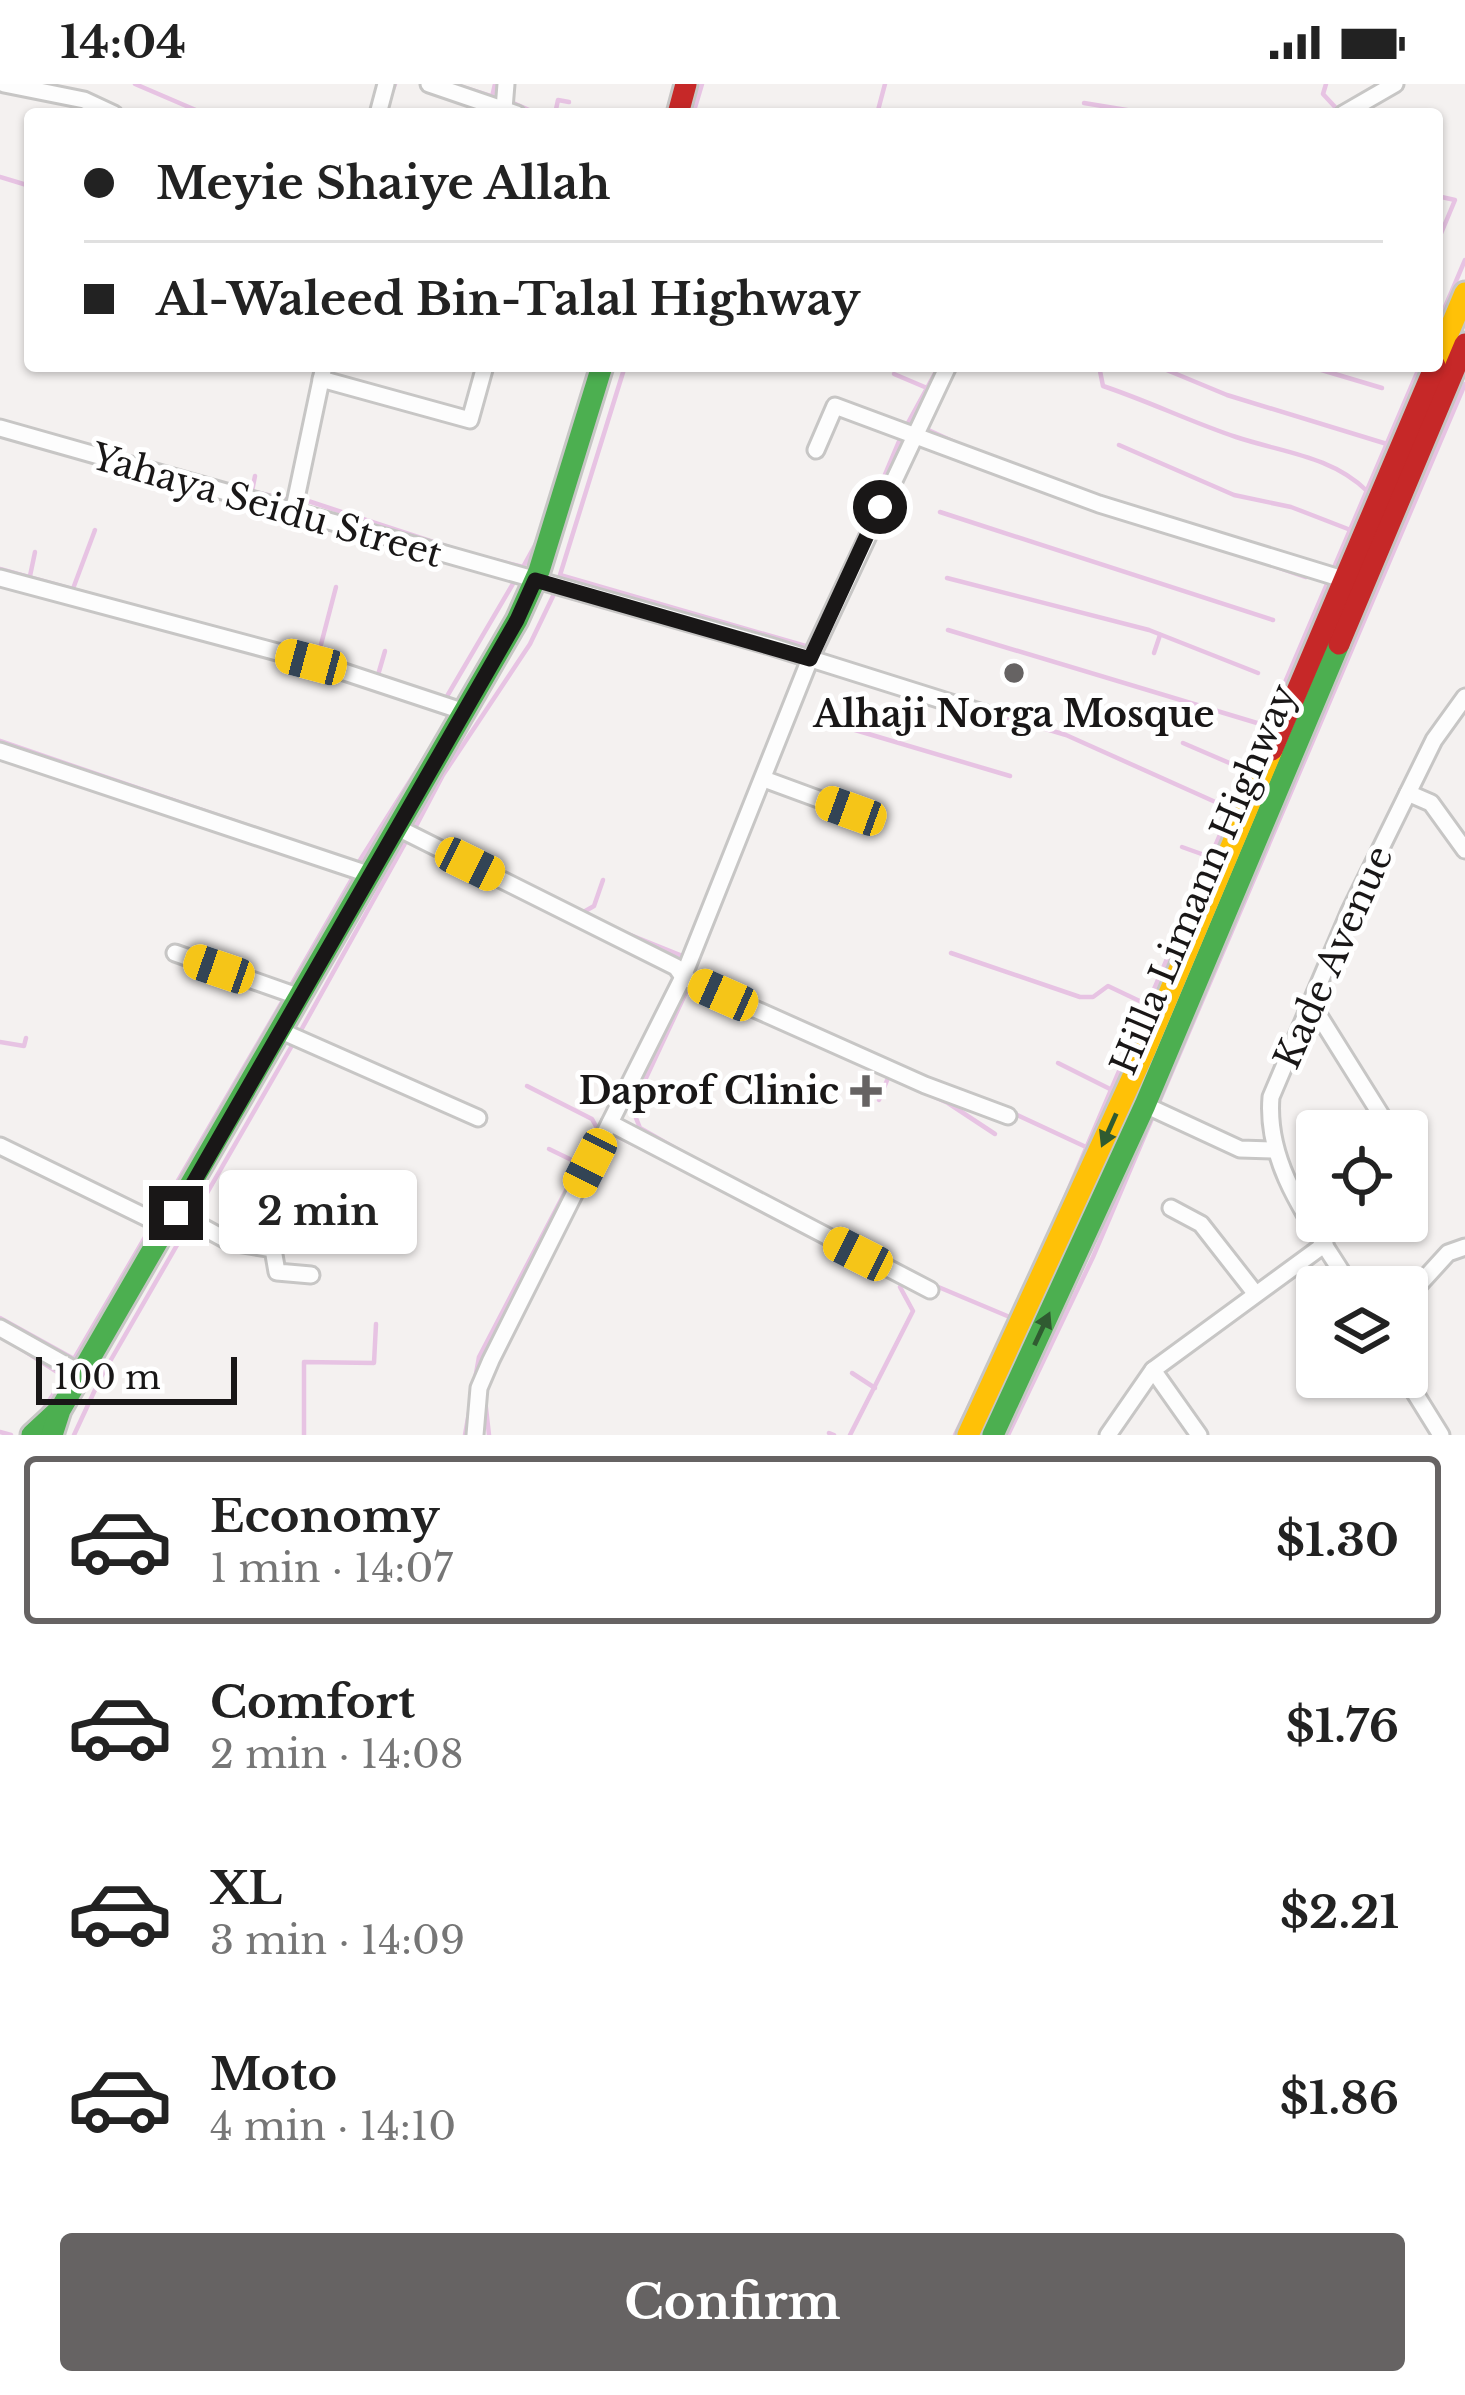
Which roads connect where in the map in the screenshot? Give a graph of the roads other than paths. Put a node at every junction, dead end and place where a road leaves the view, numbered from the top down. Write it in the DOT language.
graph roads {
  1 [pos="4,84"];
  2 [pos="429,84"];
  3 [pos="1395,84"];
  4 [pos="101,108"];
  5 [pos="502,108"];
  6 [pos="1353,108"];
  7 [pos="1465,293"];
  8 [pos="1465,344"];
  9 [pos="1443,346"];
  10 [pos="322,372"];
  11 [pos="483,372"];
  12 [pos="600,372"];
  13 [pos="945,372"];
  14 [pos="1432,372"];
  15 [pos="0,428"];
  16 [pos="914,431"];
  17 [pos="816,451"];
  18 [pos="294,508"];
  19 [pos="0,578"];
  20 [pos="535,580"];
  21 [pos="1346,580"];
  22 [pos="810,659"];
  23 [pos="1465,697"];
  24 [pos="462,711"];
  25 [pos="986,714"];
  26 [pos="0,751"];
  27 [pos="764,779"];
  28 [pos="1408,793"];
  29 [pos="851,811"];
  30 [pos="398,828"];
  31 [pos="1465,850"];
  32 [pos="371,875"];
  33 [pos="175,953"];
  34 [pos="683,977"];
  35 [pos="300,997"];
  36 [pos="1311,1004"];
  37 [pos="281,1031"];
  38 [pos="1145,1105"];
  39 [pos="1378,1110"];
  40 [pos="1008,1116"];
  41 [pos="478,1118"];
  42 [pos="610,1123"];
  43 [pos="0,1146"];
  44 [pos="1273,1150"];
  45 [pos="1171,1208"];
  46 [pos="172,1220"];
  47 [pos="1325,1244"];
  48 [pos="1465,1247"];
  49 [pos="1338,1266"];
  50 [pos="311,1275"];
  51 [pos="1428,1275"];
  52 [pos="930,1290"];
  53 [pos="1255,1293"];
  54 [pos="0,1328"];
  55 [pos="1153,1370"];
  56 [pos="82,1374"];
  57 [pos="1418,1398"];
  58 [pos="60,1410"];
  59 [pos="32,1435"];
  60 [pos="52,1435"];
  61 [pos="475,1435"];
  62 [pos="968,1435"];
  63 [pos="993,1435"];
  64 [pos="1108,1435"];
  65 [pos="1199,1435"];
  66 [pos="1441,1435"];
  1 -- 4 [label="street"];
  2 -- 5 [label="street"];
  3 -- 6 [label="street"];
  7 -- 9 [label="main road, Hilla Limann Highway"];
  8 -- 38 [label="main road, Hilla Limann Highway"];
  10 -- 11 [label="street"];
  10 -- 18 [label="street"];
  12 -- 20 [label="main road"];
  13 -- 16 [label="street"];
  14 -- 21 [label="main road, Hilla Limann Highway"];
  15 -- 18 [label="street, Yahaya Seidu Street"];
  16 -- 17 [label="street"];
  16 -- 21 [label="street"];
  16 -- 22 [label="street"];
  18 -- 20 [label="street, Yahaya Seidu Street"];
  19 -- 24 [label="street"];
  20 -- 22 [label="street, Yahaya Seidu Street"];
  20 -- 24 [label="main road"];
  21 -- 62 [label="main road, Hilla Limann Highway, one-way"];
  22 -- 25 [label="street, Yahaya Seidu Street"];
  22 -- 27 [label="street"];
  23 -- 28 [label="street, Kade Avenue"];
  24 -- 30 [label="main road"];
  26 -- 32 [label="street"];
  27 -- 29 [label="street"];
  27 -- 34 [label="street"];
  28 -- 31 [label="street"];
  28 -- 36 [label="street, Kade Avenue"];
  30 -- 32 [label="main road"];
  30 -- 34 [label="street"];
  32 -- 35 [label="main road"];
  33 -- 35 [label="street"];
  34 -- 40 [label="street"];
  34 -- 42 [label="street"];
  35 -- 37 [label="main road"];
  36 -- 39 [label="street"];
  36 -- 44 [label="street, Kade Avenue"];
  37 -- 41 [label="street"];
  37 -- 46 [label="main road"];
  38 -- 44 [label="street"];
  63 -- 38 [label="main road, Hilla Limann Highway, one-way"];
  42 -- 52 [label="street"];
  42 -- 61 [label="street"];
  43 -- 46 [label="street"];
  44 -- 47 [label="street, Kade Avenue"];
  45 -- 53 [label="street"];
  46 -- 50 [label="street"];
  46 -- 56 [label="main road"];
  47 -- 49 [label="street, Kade Avenue"];
  47 -- 53 [label="street"];
  48 -- 51 [label="street"];
  53 -- 55 [label="street"];
  54 -- 56 [label="street"];
  55 -- 64 [label="street"];
  55 -- 65 [label="street"];
  56 -- 58 [label="main road"];
  57 -- 66 [label="street"];
  58 -- 59 [label="main road"];
  58 -- 60 [label="main road"];
}
